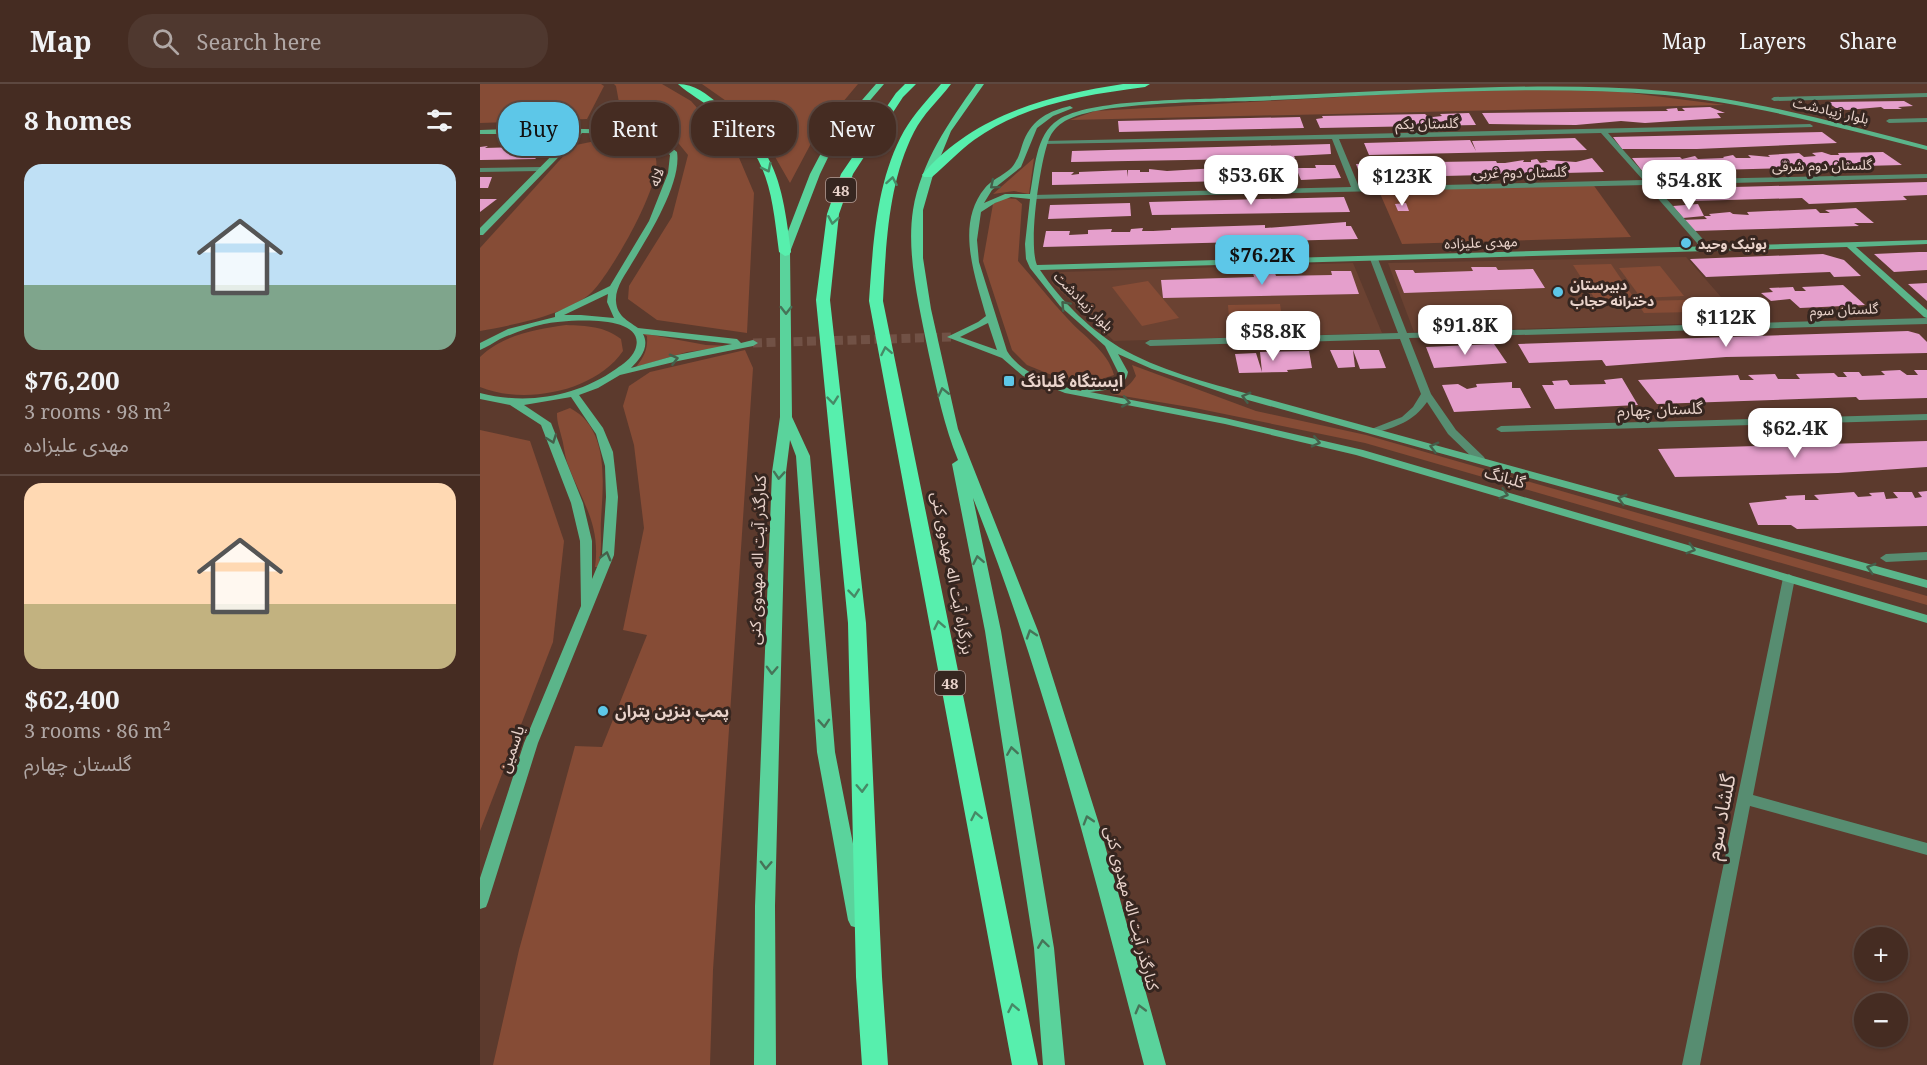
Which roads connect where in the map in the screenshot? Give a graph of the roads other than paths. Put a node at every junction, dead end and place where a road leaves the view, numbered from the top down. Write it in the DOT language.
graph roads {
  1 [pos="683,84"];
  2 [pos="946,84"];
  3 [pos="980,84"];
  4 [pos="1145,84"];
  5 [pos="1457,84"];
  6 [pos="1606,84"];
  7 [pos="878,86"];
  8 [pos="905,90"];
  9 [pos="1927,95"];
  10 [pos="1774,99"];
  11 [pos="1927,120"];
  12 [pos="1889,121"];
  13 [pos="1810,126"];
  14 [pos="580,131"];
  15 [pos="1603,131"];
  16 [pos="480,132"];
  17 [pos="1335,137"];
  18 [pos="1927,142"];
  19 [pos="1044,143"];
  20 [pos="1927,148"];
  21 [pos="540,169"];
  22 [pos="480,170"];
  23 [pos="928,175"];
  24 [pos="1927,176"];
  25 [pos="1647,182"];
  26 [pos="1356,190"];
  27 [pos="1033,197"];
  28 [pos="978,211"];
  29 [pos="482,230"];
  30 [pos="1927,242"];
  31 [pos="1850,245"];
  32 [pos="1707,249"];
  33 [pos="785,252"];
  34 [pos="1374,258"];
  35 [pos="1035,268"];
  36 [pos="613,288"];
  37 [pos="992,315"];
  38 [pos="1927,315"];
  39 [pos="1927,321"];
  40 [pos="620,322"];
  41 [pos="535,323"];
  42 [pos="514,330"];
  43 [pos="634,330"];
  44 [pos="480,335"];
  45 [pos="1404,336"];
  46 [pos="1150,343"];
  47 [pos="1109,345"];
  48 [pos="480,346"];
  49 [pos="1005,356"];
  50 [pos="617,374"];
  51 [pos="1068,391"];
  52 [pos="573,393"];
  53 [pos="1426,394"];
  54 [pos="482,398"];
  55 [pos="511,401"];
  56 [pos="786,417"];
  57 [pos="1927,417"];
  58 [pos="952,429"];
  59 [pos="1501,429"];
  60 [pos="1374,430"];
  61 [pos="1480,459"];
  62 [pos="1927,556"];
  63 [pos="1886,558"];
  64 [pos="1789,578"];
  65 [pos="1927,584"];
  66 [pos="586,611"];
  67 [pos="1927,619"];
  68 [pos="1745,799"];
  69 [pos="1927,849"];
  70 [pos="480,902"];
  71 [pos="869,977"];
  72 [pos="765,1065"];
  73 [pos="875,1065"];
  74 [pos="1025,1065"];
  75 [pos="1054,1065"];
  76 [pos="1155,1065"];
  77 [pos="1691,1065"];
  1 -- 33 [label="highway, one-way"];
  74 -- 2 [label="highway, بزرگراه آیت اله مهدوی کنی / 48, one-way"];
  3 -- 23 [label="main road, کنارگذر آیت اله مهدوی کنی"];
  4 -- 23 [label="highway"];
  5 -- 28 [label="street, one-way"];
  6 -- 18 [label="street, بلوار زیبادشت"];
  7 -- 33 [label="main road, کنارگذر آیت اله مهدوی کنی"];
  8 -- 71 [label="highway, 48, one-way"];
  9 -- 10 [label="street"];
  11 -- 12 [label="street"];
  13 -- 15 [label="street, گلستان یکم"];
  14 -- 16 [label="street, لاله"];
  14 -- 21 [label="street"];
  14 -- 36 [label="street, لاله"];
  15 -- 17 [label="street, گلستان یکم"];
  15 -- 25 [label="street"];
  17 -- 19 [label="street, گلستان یکم"];
  17 -- 26 [label="street"];
  19 -- 20 [label="street, بلوار زیبادشت"];
  19 -- 27 [label="street, بلوار زیبادشت"];
  21 -- 22 [label="street"];
  21 -- 29 [label="street"];
  58 -- 23 [label="main road, کنارگذر آیت اله مهدوی کنی, one-way"];
  24 -- 25 [label="street, گلستان دوم شرقی"];
  25 -- 26 [label="street, گلستان دوم غربی"];
  25 -- 32 [label="street"];
  26 -- 27 [label="street, گلستان دوم غربی"];
  27 -- 28 [label="street"];
  27 -- 35 [label="street, بلوار زیبادشت"];
  28 -- 37 [label="street"];
  30 -- 31 [label="street, مهدی علیزاده"];
  31 -- 32 [label="street, مهدی علیزاده"];
  31 -- 38 [label="street"];
  32 -- 34 [label="street, مهدی علیزاده"];
  33 -- 56 [label="main road, کنارگذر آیت اله مهدوی کنی, one-way"];
  34 -- 35 [label="street, مهدی علیزاده"];
  34 -- 45 [label="street"];
  47 -- 35 [label="street, بلوار زیبادشت, one-way"];
  36 -- 40 [label="street"];
  36 -- 41 [label="street"];
  37 -- 49 [label="street"];
  37 -- 49 [label="street"];
  39 -- 45 [label="street, گلستان سوم"];
  40 -- 41 [label="street"];
  40 -- 43 [label="street"];
  41 -- 42 [label="street"];
  42 -- 44 [label="street"];
  42 -- 48 [label="street"];
  43 -- 50 [label="street"];
  50 -- 43 [label="street, one-way"];
  45 -- 46 [label="street, گلستان سوم"];
  45 -- 53 [label="street"];
  47 -- 51 [label="street"];
  60 -- 47 [label="street, گلبانگ, one-way"];
  49 -- 51 [label="street"];
  50 -- 52 [label="street"];
  51 -- 64 [label="street, گلبانگ, one-way"];
  52 -- 55 [label="street"];
  66 -- 52 [label="street, یاسمین, one-way"];
  53 -- 60 [label="street"];
  53 -- 61 [label="street"];
  54 -- 55 [label="street"];
  55 -- 66 [label="street, یاسمین, one-way"];
  56 -- 71 [label="main road, one-way"];
  56 -- 72 [label="main road, کنارگذر آیت اله مهدوی کنی, one-way"];
  57 -- 59 [label="street, گلستان چهارم"];
  75 -- 58 [label="main road, one-way"];
  76 -- 58 [label="main road, کنارگذر آیت اله مهدوی کنی, one-way"];
  61 -- 60 [label="street, گلبانگ, one-way"];
  65 -- 61 [label="street, گلبانگ, one-way"];
  62 -- 63 [label="street"];
  64 -- 67 [label="street, گلبانگ"];
  64 -- 68 [label="street, گلشاد سوم"];
  66 -- 70 [label="street, یاسمین"];
  68 -- 69 [label="street"];
  68 -- 77 [label="street, گلشاد سوم"];
  71 -- 73 [label="highway, 48"];
}
